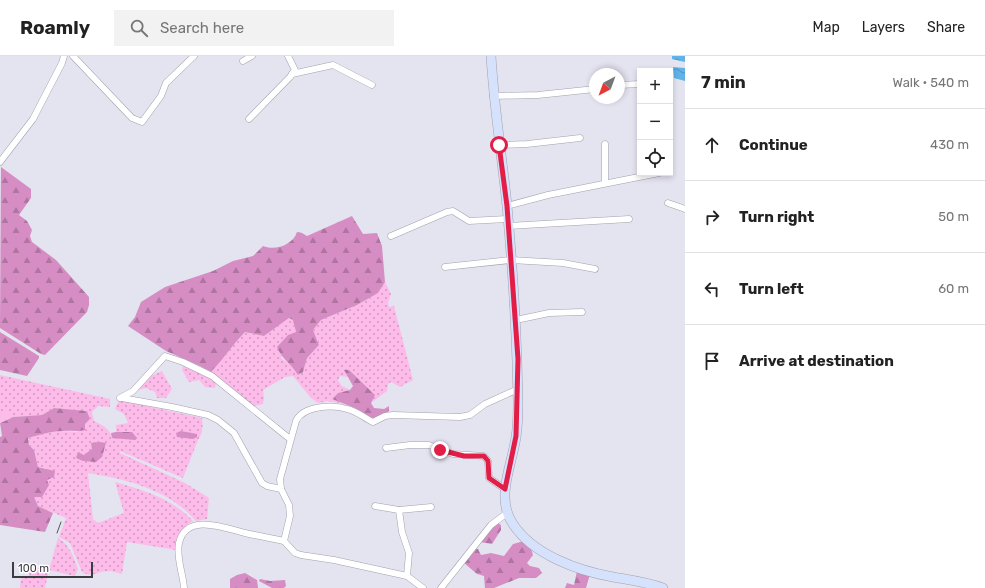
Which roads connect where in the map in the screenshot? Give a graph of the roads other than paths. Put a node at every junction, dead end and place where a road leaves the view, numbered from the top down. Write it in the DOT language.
graph roads {
  1 [pos="64,56"];
  2 [pos="73,56"];
  3 [pos="194,56"];
  4 [pos="252,56"];
  5 [pos="288,56"];
  6 [pos="492,56"];
  7 [pos="243,61"];
  8 [pos="292,74"];
  9 [pos="637,84"];
  10 [pos="372,85"];
  11 [pos="625,85"];
  12 [pos="589,90"];
  13 [pos="493,96"];
  14 [pos="248,119"];
  15 [pos="580,138"];
  16 [pos="605,144"];
  17 [pos="499,145"];
  18 [pos="0,162"];
  19 [pos="643,176"];
  20 [pos="605,183"];
  21 [pos="668,203"];
  22 [pos="507,206"];
  23 [pos="685,209"];
  24 [pos="629,219"];
  25 [pos="508,222"];
  26 [pos="391,236"];
  27 [pos="511,260"];
  28 [pos="445,267"];
  29 [pos="596,269"];
  30 [pos="582,312"];
  31 [pos="516,320"];
  32 [pos="518,390"];
  33 [pos="290,439"];
  34 [pos="386,448"];
  35 [pos="281,489"];
  36 [pos="505,489"];
  37 [pos="375,506"];
  38 [pos="431,507"];
  39 [pos="399,510"];
  40 [pos="507,513"];
  41 [pos="284,541"];
  42 [pos="407,576"];
  43 [pos="184,588"];
  44 [pos="423,588"];
  45 [pos="441,588"];
  46 [pos="663,588"];
  1 -- 18 [label="street"];
  2 -- 3 [label="street"];
  4 -- 7 [label="street"];
  5 -- 8 [label="street"];
  6 -- 13 [label="main road"];
  8 -- 10 [label="street"];
  8 -- 14 [label="street"];
  9 -- 11 [label="street"];
  12 -- 13 [label="street"];
  13 -- 17 [label="main road"];
  15 -- 17 [label="street"];
  16 -- 20 [label="street"];
  17 -- 22 [label="main road"];
  19 -- 20 [label="street"];
  20 -- 22 [label="street"];
  21 -- 23 [label="street"];
  22 -- 25 [label="main road"];
  24 -- 25 [label="street"];
  25 -- 26 [label="street"];
  25 -- 27 [label="main road"];
  27 -- 28 [label="street"];
  27 -- 29 [label="street"];
  27 -- 31 [label="main road"];
  30 -- 31 [label="street"];
  31 -- 32 [label="main road"];
  32 -- 33 [label="street"];
  32 -- 36 [label="main road"];
  33 -- 35 [label="street"];
  33 -- 35 [label="street"];
  34 -- 36 [label="street"];
  35 -- 41 [label="street"];
  36 -- 40 [label="main road"];
  37 -- 39 [label="street"];
  38 -- 39 [label="street"];
  39 -- 42 [label="street"];
  40 -- 45 [label="street"];
  40 -- 46 [label="main road"];
  41 -- 42 [label="street"];
  41 -- 43 [label="street"];
  42 -- 44 [label="street"];
}
